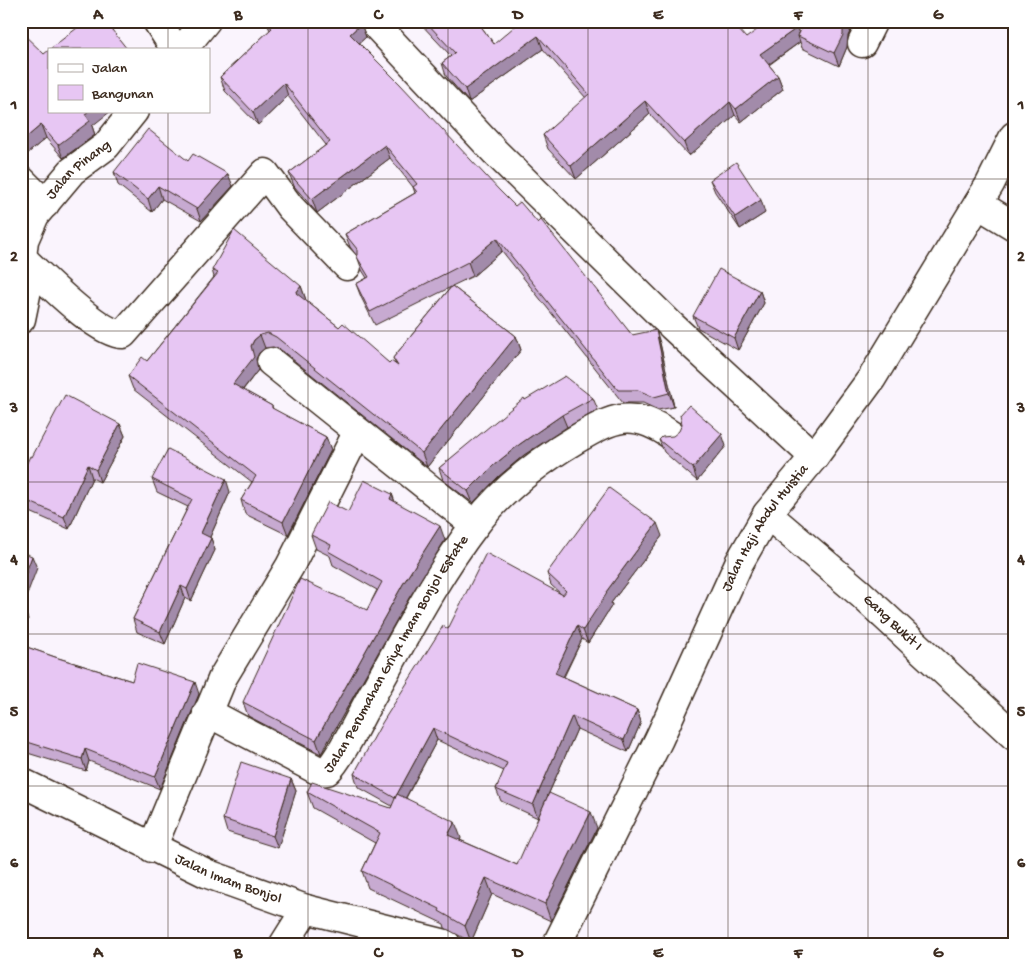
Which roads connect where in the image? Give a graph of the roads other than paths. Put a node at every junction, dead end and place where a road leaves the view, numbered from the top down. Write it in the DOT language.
graph roads {
  1 [pos="157,21"];
  2 [pos="206,21"];
  3 [pos="372,21"];
  4 [pos="174,48"];
  5 [pos="184,48"];
  6 [pos="133,112"];
  7 [pos="1014,136"];
  8 [pos="21,180"];
  9 [pos="45,204"];
  10 [pos="978,204"];
  11 [pos="1014,226"];
  12 [pos="22,258"];
  13 [pos="347,266"];
  14 [pos="21,319"];
  15 [pos="270,362"];
  16 [pos="357,433"];
  17 [pos="671,435"];
  18 [pos="814,457"];
  19 [pos="767,514"];
  20 [pos="475,525"];
  21 [pos="207,712"];
  22 [pos="1014,736"];
  23 [pos="21,782"];
  24 [pos="152,848"];
  25 [pos="306,909"];
  26 [pos="284,944"];
  27 [pos="446,944"];
  28 [pos="557,944"];
  1 -- 4 [label="main road"];
  2 -- 5 [label="main road"];
  3 -- 18 [label="main road"];
  6 -- 9 [label="main road, Jalan Pinang"];
  7 -- 10 [label="main road, Jalan Haji Abdul Huistia"];
  8 -- 9 [label="main road"];
  9 -- 12 [label="main road, Jalan Pinang"];
  10 -- 11 [label="main road"];
  10 -- 18 [label="main road, Jalan Haji Abdul Huistia"];
  12 -- 13 [label="main road"];
  12 -- 14 [label="main road, Jalan Pinang"];
  15 -- 16 [label="main road, Jalan Perumahan Griya Imam Bonjol Estate"];
  16 -- 20 [label="main road, Jalan Perumahan Griya Imam Bonjol Estate"];
  16 -- 21 [label="main road"];
  17 -- 20 [label="main road, Jalan Perumahan Griya Imam Bonjol Estate"];
  18 -- 19 [label="main road, Jalan Haji Abdul Huistia"];
  19 -- 22 [label="main road, Gang Bukit I"];
  19 -- 28 [label="main road, Jalan Haji Abdul Huistia"];
  20 -- 21 [label="main road, Jalan Perumahan Griya Imam Bonjol Estate"];
  21 -- 24 [label="main road"];
  23 -- 24 [label="main road, Jalan Imam Bonjol"];
  24 -- 25 [label="main road, Jalan Imam Bonjol"];
  25 -- 26 [label="main road"];
  25 -- 27 [label="main road, Jalan Imam Bonjol"];
}
